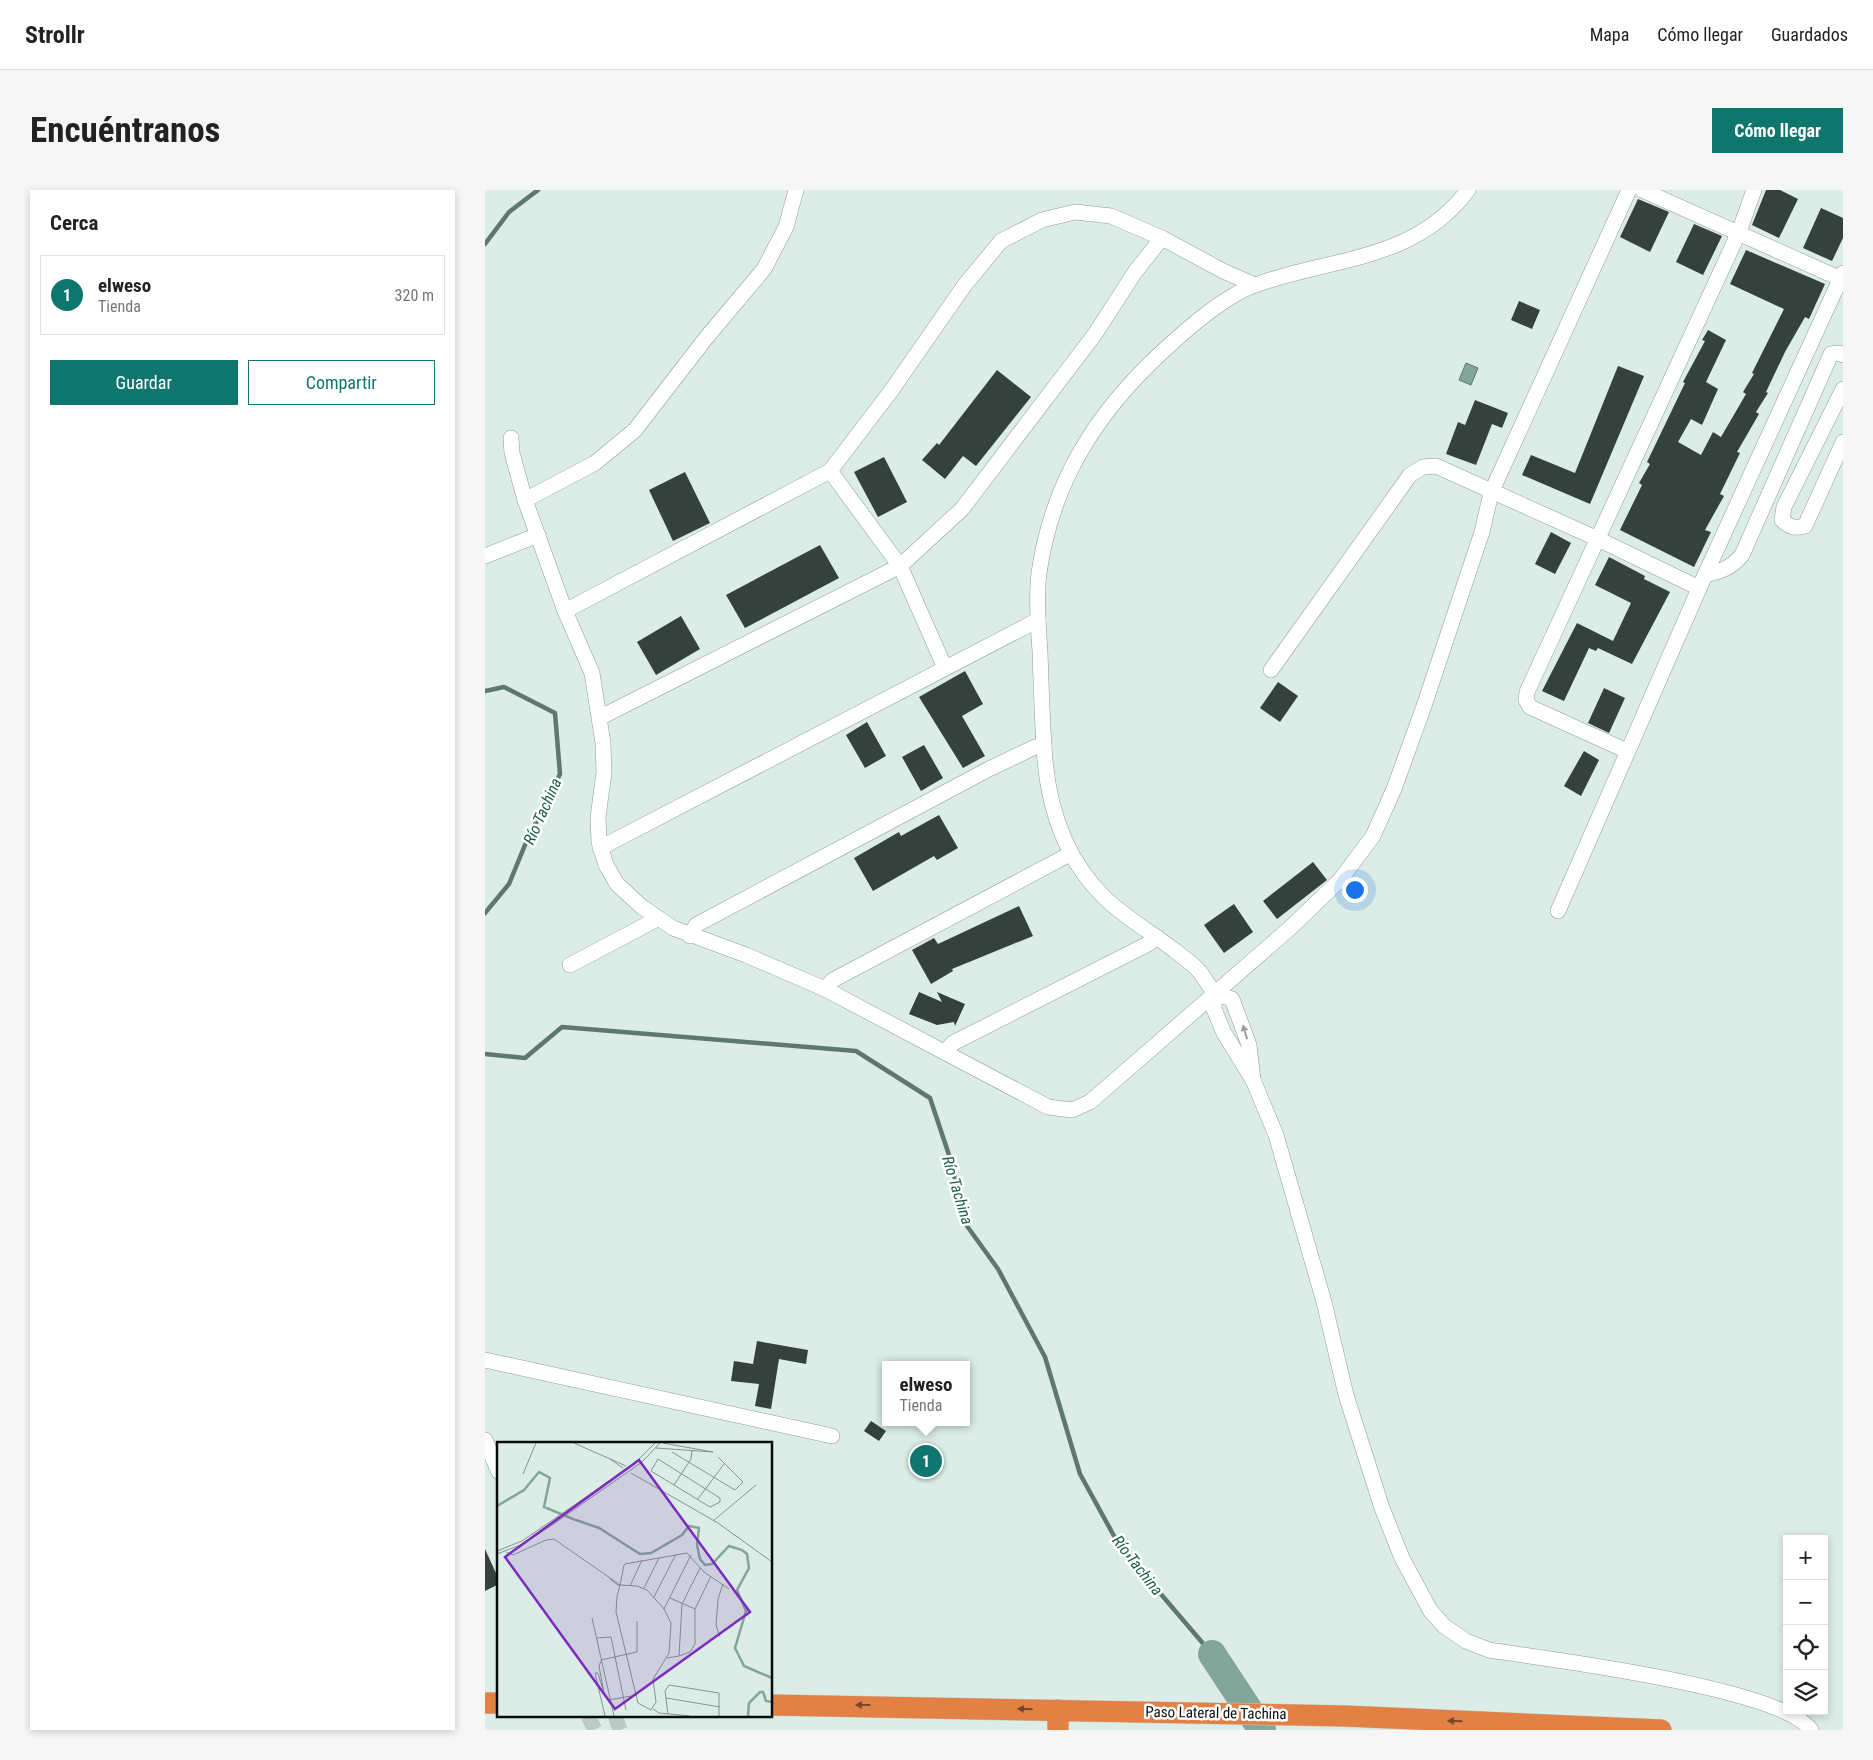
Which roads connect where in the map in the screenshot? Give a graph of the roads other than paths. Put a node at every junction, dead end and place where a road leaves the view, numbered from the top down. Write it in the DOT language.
graph roads {
  1 [pos="796,190"];
  2 [pos="1468,190"];
  3 [pos="1629,190"];
  4 [pos="1642,190"];
  5 [pos="1754,190"];
  6 [pos="1739,232"];
  7 [pos="1162,238"];
  8 [pos="1842,276"];
  9 [pos="1255,285"];
  10 [pos="1843,355"];
  11 [pos="1843,388"];
  12 [pos="511,438"];
  13 [pos="1843,442"];
  14 [pos="830,471"];
  15 [pos="1491,492"];
  16 [pos="525,500"];
  17 [pos="537,535"];
  18 [pos="1598,539"];
  19 [pos="485,556"];
  20 [pos="900,566"];
  21 [pos="1702,582"];
  22 [pos="565,611"];
  23 [pos="1038,620"];
  24 [pos="945,668"];
  25 [pos="1271,670"];
  26 [pos="601,717"];
  27 [pos="1044,746"];
  28 [pos="1627,750"];
  29 [pos="600,848"];
  30 [pos="1070,854"];
  31 [pos="1558,911"];
  32 [pos="657,919"];
  33 [pos="690,936"];
  34 [pos="1157,936"];
  35 [pos="570,965"];
  36 [pos="825,989"];
  37 [pos="1215,993"];
  38 [pos="945,1052"];
  39 [pos="1253,1080"];
  40 [pos="485,1360"];
  41 [pos="832,1436"];
  42 [pos="485,1440"];
  43 [pos="497,1467"];
  44 [pos="773,1705"];
  45 [pos="1058,1720"];
  46 [pos="1661,1730"];
  47 [pos="1811,1730"];
  1 -- 16 [label="street"];
  2 -- 9 [label="street"];
  3 -- 15 [label="street"];
  4 -- 6 [label="street"];
  5 -- 6 [label="street"];
  6 -- 8 [label="street"];
  6 -- 18 [label="street"];
  7 -- 9 [label="street"];
  7 -- 14 [label="street"];
  7 -- 20 [label="street"];
  8 -- 21 [label="street"];
  9 -- 23 [label="street"];
  10 -- 21 [label="street"];
  11 -- 13 [label="street"];
  12 -- 16 [label="street"];
  14 -- 20 [label="street"];
  14 -- 22 [label="street"];
  15 -- 18 [label="street"];
  15 -- 25 [label="street"];
  15 -- 37 [label="street"];
  16 -- 17 [label="street"];
  17 -- 19 [label="street"];
  17 -- 22 [label="street"];
  18 -- 21 [label="street"];
  18 -- 28 [label="street"];
  20 -- 24 [label="street"];
  20 -- 26 [label="street"];
  21 -- 28 [label="street"];
  22 -- 26 [label="street"];
  23 -- 24 [label="street"];
  23 -- 27 [label="street"];
  24 -- 29 [label="street"];
  26 -- 29 [label="street"];
  27 -- 30 [label="street"];
  27 -- 33 [label="street"];
  28 -- 31 [label="street"];
  29 -- 32 [label="street"];
  30 -- 34 [label="street"];
  30 -- 36 [label="street"];
  32 -- 33 [label="street"];
  32 -- 35 [label="street"];
  33 -- 36 [label="street"];
  34 -- 37 [label="street"];
  34 -- 38 [label="street"];
  36 -- 38 [label="street"];
  37 -- 38 [label="street"];
  37 -- 39 [label="street"];
  39 -- 37 [label="street, one-way"];
  39 -- 47 [label="street"];
  40 -- 41 [label="street"];
  42 -- 43 [label="street"];
  45 -- 44 [label="highway, Paso Lateral de Tachina, one-way"];
  46 -- 45 [label="highway, Paso Lateral de Tachina, one-way"];
}
